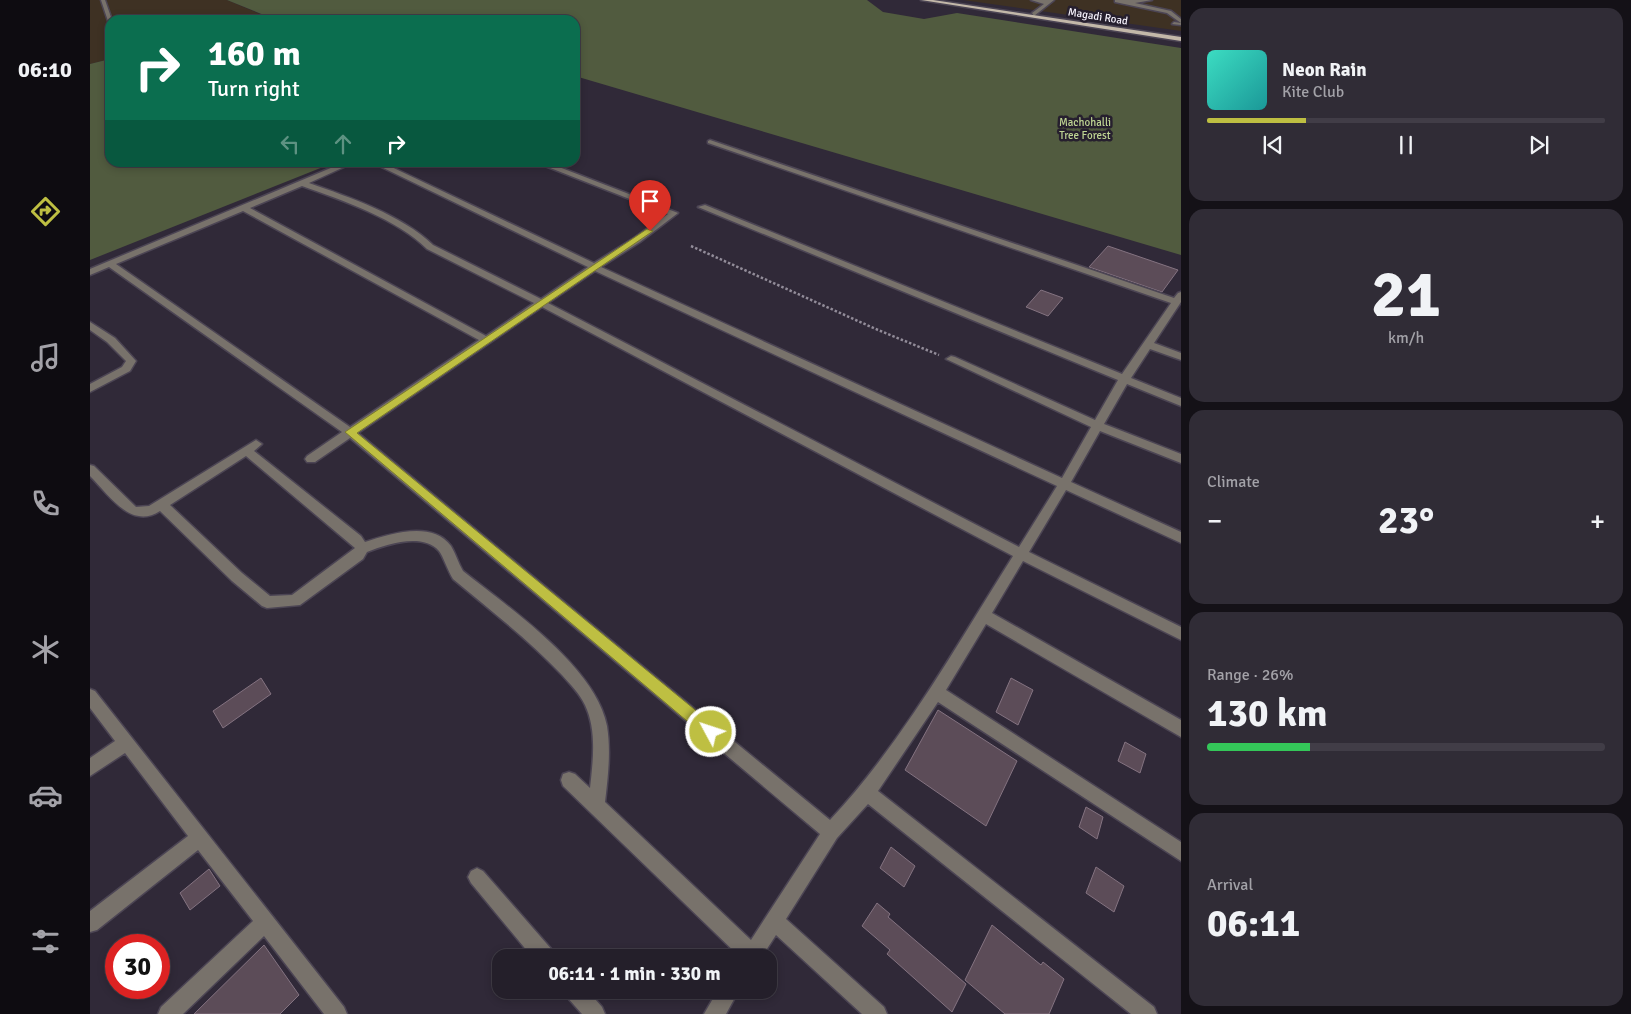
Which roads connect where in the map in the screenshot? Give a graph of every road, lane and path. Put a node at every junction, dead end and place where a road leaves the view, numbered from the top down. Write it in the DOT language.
graph roads {
  1 [pos="103,0"];
  2 [pos="923,0"];
  3 [pos="941,0"];
  4 [pos="1033,0"];
  5 [pos="1109,0"];
  6 [pos="1150,0"];
  7 [pos="1050,1"];
  8 [pos="1117,1"];
  9 [pos="1034,14"];
  10 [pos="108,15"];
  11 [pos="1174,23"];
  12 [pos="1181,23"];
  13 [pos="1181,37"];
  14 [pos="710,142"];
  15 [pos="340,167"];
  16 [pos="384,167"];
  17 [pos="551,167"];
  18 [pos="302,183"];
  19 [pos="702,207"];
  20 [pos="244,208"];
  21 [pos="691,246"];
  22 [pos="110,264"];
  23 [pos="594,267"];
  24 [pos="90,272"];
  25 [pos="541,303"];
  26 [pos="1177,305"];
  27 [pos="90,325"];
  28 [pos="95,334"];
  29 [pos="486,340"];
  30 [pos="1147,344"];
  31 [pos="1181,358"];
  32 [pos="951,359"];
  33 [pos="1125,378"];
  34 [pos="90,388"];
  35 [pos="1181,402"];
  36 [pos="1098,426"];
  37 [pos="350,432"];
  38 [pos="311,459"];
  39 [pos="1181,459"];
  40 [pos="90,469"];
  41 [pos="1064,484"];
  42 [pos="161,504"];
  43 [pos="1181,538"];
  44 [pos="362,548"];
  45 [pos="1021,554"];
  46 [pos="985,616"];
  47 [pos="1181,634"];
  48 [pos="936,692"];
  49 [pos="90,696"];
  50 [pos="1181,728"];
  51 [pos="127,742"];
  52 [pos="90,768"];
  53 [pos="569,780"];
  54 [pos="867,793"];
  55 [pos="596,806"];
  56 [pos="831,832"];
  57 [pos="199,838"];
  58 [pos="1181,852"];
  59 [pos="477,877"];
  60 [pos="265,922"];
  61 [pos="774,922"];
  62 [pos="90,923"];
  63 [pos="538,949"];
  64 [pos="744,949"];
  65 [pos="756,949"];
  66 [pos="582,999"];
  67 [pos="723,999"];
  68 [pos="168,1014"];
  69 [pos="337,1014"];
  70 [pos="595,1014"];
  71 [pos="714,1014"];
  72 [pos="877,1014"];
  73 [pos="1147,1014"];
  1 -- 10 [label="lane"];
  2 -- 13 [label="main road, Magadi Road"];
  3 -- 9 [label="main road, Magadi Road"];
  4 -- 7 [label="street"];
  5 -- 8 [label="street"];
  6 -- 8 [label="street"];
  7 -- 9 [label="street"];
  8 -- 12 [label="street"];
  9 -- 13 [label="main road, Magadi Road"];
  11 -- 12 [label="lane"];
  14 -- 26 [label="street"];
  15 -- 18 [label="street"];
  16 -- 23 [label="street"];
  17 -- 23 [label="street"];
  18 -- 20 [label="street"];
  18 -- 25 [label="street"];
  19 -- 33 [label="street"];
  20 -- 22 [label="street"];
  20 -- 29 [label="street"];
  21 -- 32 [label="path"];
  22 -- 24 [label="street"];
  22 -- 37 [label="street"];
  23 -- 25 [label="street"];
  23 -- 41 [label="street"];
  25 -- 29 [label="street"];
  25 -- 45 [label="street"];
  26 -- 30 [label="street"];
  27 -- 28 [label="street"];
  28 -- 34 [label="street"];
  29 -- 37 [label="street"];
  30 -- 31 [label="street"];
  30 -- 33 [label="street"];
  32 -- 36 [label="street"];
  33 -- 35 [label="street"];
  33 -- 36 [label="street"];
  36 -- 39 [label="street"];
  36 -- 41 [label="street"];
  37 -- 38 [label="street"];
  37 -- 56 [label="street"];
  40 -- 42 [label="street"];
  41 -- 43 [label="street"];
  41 -- 45 [label="street"];
  42 -- 44 [label="street"];
  42 -- 44 [label="street"];
  44 -- 55 [label="street"];
  45 -- 46 [label="street"];
  45 -- 47 [label="street"];
  46 -- 48 [label="street"];
  46 -- 50 [label="street"];
  48 -- 54 [label="street"];
  48 -- 58 [label="street"];
  49 -- 51 [label="street"];
  51 -- 52 [label="street"];
  51 -- 57 [label="street"];
  53 -- 55 [label="street"];
  54 -- 56 [label="street"];
  54 -- 73 [label="street"];
  55 -- 64 [label="street"];
  56 -- 61 [label="street"];
  57 -- 60 [label="street"];
  57 -- 62 [label="street"];
  59 -- 63 [label="street"];
  60 -- 68 [label="street"];
  60 -- 69 [label="street"];
  61 -- 65 [label="street"];
  61 -- 72 [label="street"];
  66 -- 70 [label="street"];
  67 -- 71 [label="street"];
}
